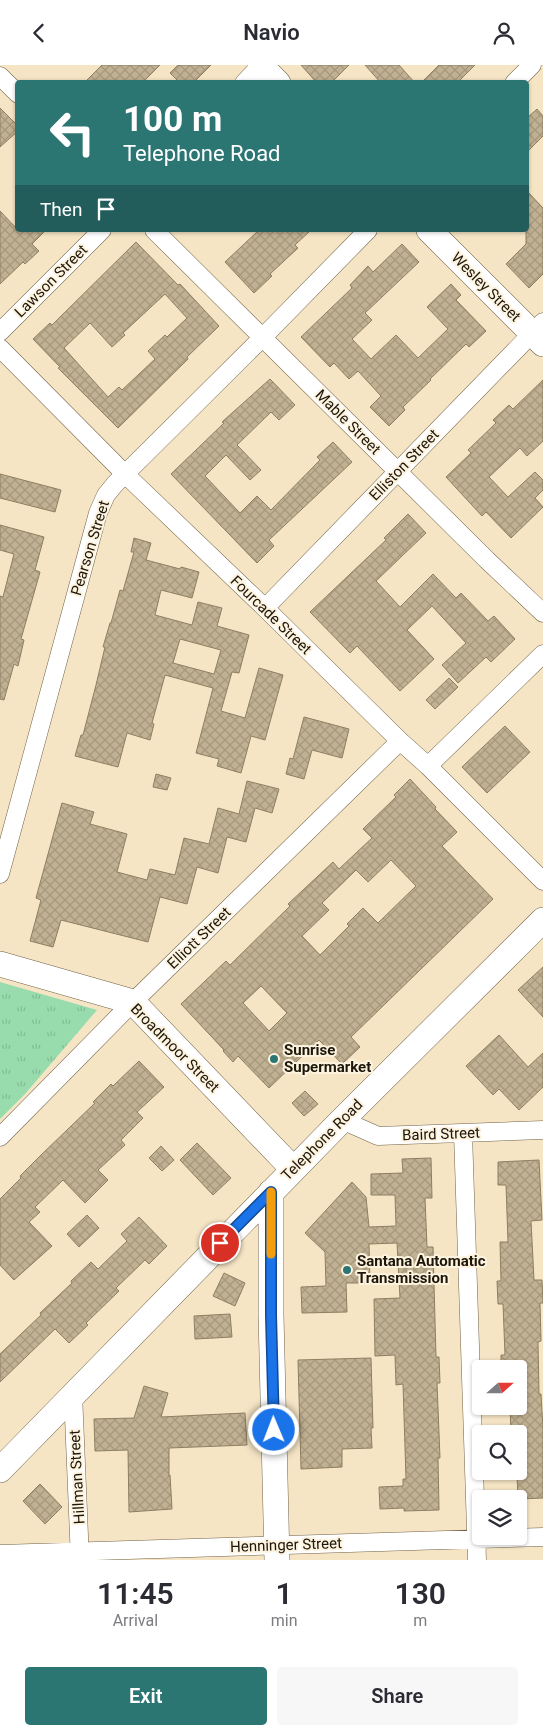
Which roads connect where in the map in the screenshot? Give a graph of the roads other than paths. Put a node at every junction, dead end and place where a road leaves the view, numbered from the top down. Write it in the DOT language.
graph roads {
  1 [pos="261,65"];
  2 [pos="532,65"];
  3 [pos="0,76"];
  4 [pos="247,80"];
  5 [pos="275,80"];
  6 [pos="517,80"];
  7 [pos="15,90"];
  8 [pos="100,232"];
  9 [pos="156,232"];
  10 [pos="366,232"];
  11 [pos="431,232"];
  12 [pos="0,332"];
  13 [pos="539,333"];
  14 [pos="263,337"];
  15 [pos="0,348"];
  16 [pos="398,471"];
  17 [pos="126,475"];
  18 [pos="265,608"];
  19 [pos="543,613"];
  20 [pos="543,654"];
  21 [pos="400,741"];
  22 [pos="428,766"];
  23 [pos="0,874"];
  24 [pos="543,881"];
  25 [pos="543,920"];
  26 [pos="0,964"];
  27 [pos="133,1003"];
  28 [pos="342,1119"];
  29 [pos="543,1130"];
  30 [pos="463,1133"];
  31 [pos="0,1137"];
  32 [pos="293,1169"];
  33 [pos="271,1192"];
  34 [pos="73,1393"];
  35 [pos="0,1470"];
  36 [pos="474,1490"];
  37 [pos="527,1537"];
  38 [pos="543,1537"];
  39 [pos="472,1539"];
  40 [pos="476,1545"];
  41 [pos="276,1553"];
  42 [pos="0,1554"];
  43 [pos="80,1556"];
  44 [pos="477,1560"];
  1 -- 4 [label="street"];
  1 -- 5 [label="main road"];
  2 -- 6 [label="street"];
  3 -- 7 [label="street"];
  8 -- 12 [label="street, Lawson Street"];
  9 -- 14 [label="street, Mable Street"];
  10 -- 14 [label="street, Pearson Street"];
  11 -- 13 [label="main road, Wesley Street"];
  13 -- 16 [label="street, Elliston Street"];
  14 -- 16 [label="street, Mable Street"];
  14 -- 17 [label="street, Pearson Street"];
  15 -- 17 [label="street, Fourcade Street"];
  16 -- 18 [label="street, Elliston Street"];
  16 -- 19 [label="street, Mable Street"];
  17 -- 18 [label="street, Fourcade Street"];
  17 -- 23 [label="street, Pearson Street"];
  18 -- 21 [label="street, Fourcade Street"];
  20 -- 22 [label="street"];
  21 -- 22 [label="street, Fourcade Street"];
  21 -- 27 [label="street, Elliott Street"];
  22 -- 24 [label="street, Fourcade Street"];
  25 -- 28 [label="main road, Telephone Road"];
  26 -- 27 [label="main road, Broadmoor Street"];
  27 -- 31 [label="street, Elliott Street"];
  27 -- 32 [label="main road, Broadmoor Street"];
  28 -- 30 [label="street, Baird Street"];
  28 -- 32 [label="main road, Telephone Road"];
  29 -- 30 [label="street, Baird Street"];
  30 -- 36 [label="street"];
  32 -- 33 [label="main road, Telephone Road"];
  33 -- 34 [label="main road, Telephone Road"];
  33 -- 41 [label="main road"];
  34 -- 35 [label="main road, Telephone Road"];
  34 -- 43 [label="street, Hillman Street"];
  37 -- 38 [label="street, Henninger Street"];
  39 -- 41 [label="street, Henninger Street"];
  40 -- 44 [label="street"];
  41 -- 43 [label="street, Henninger Street"];
  42 -- 43 [label="street, Henninger Street"];
}
